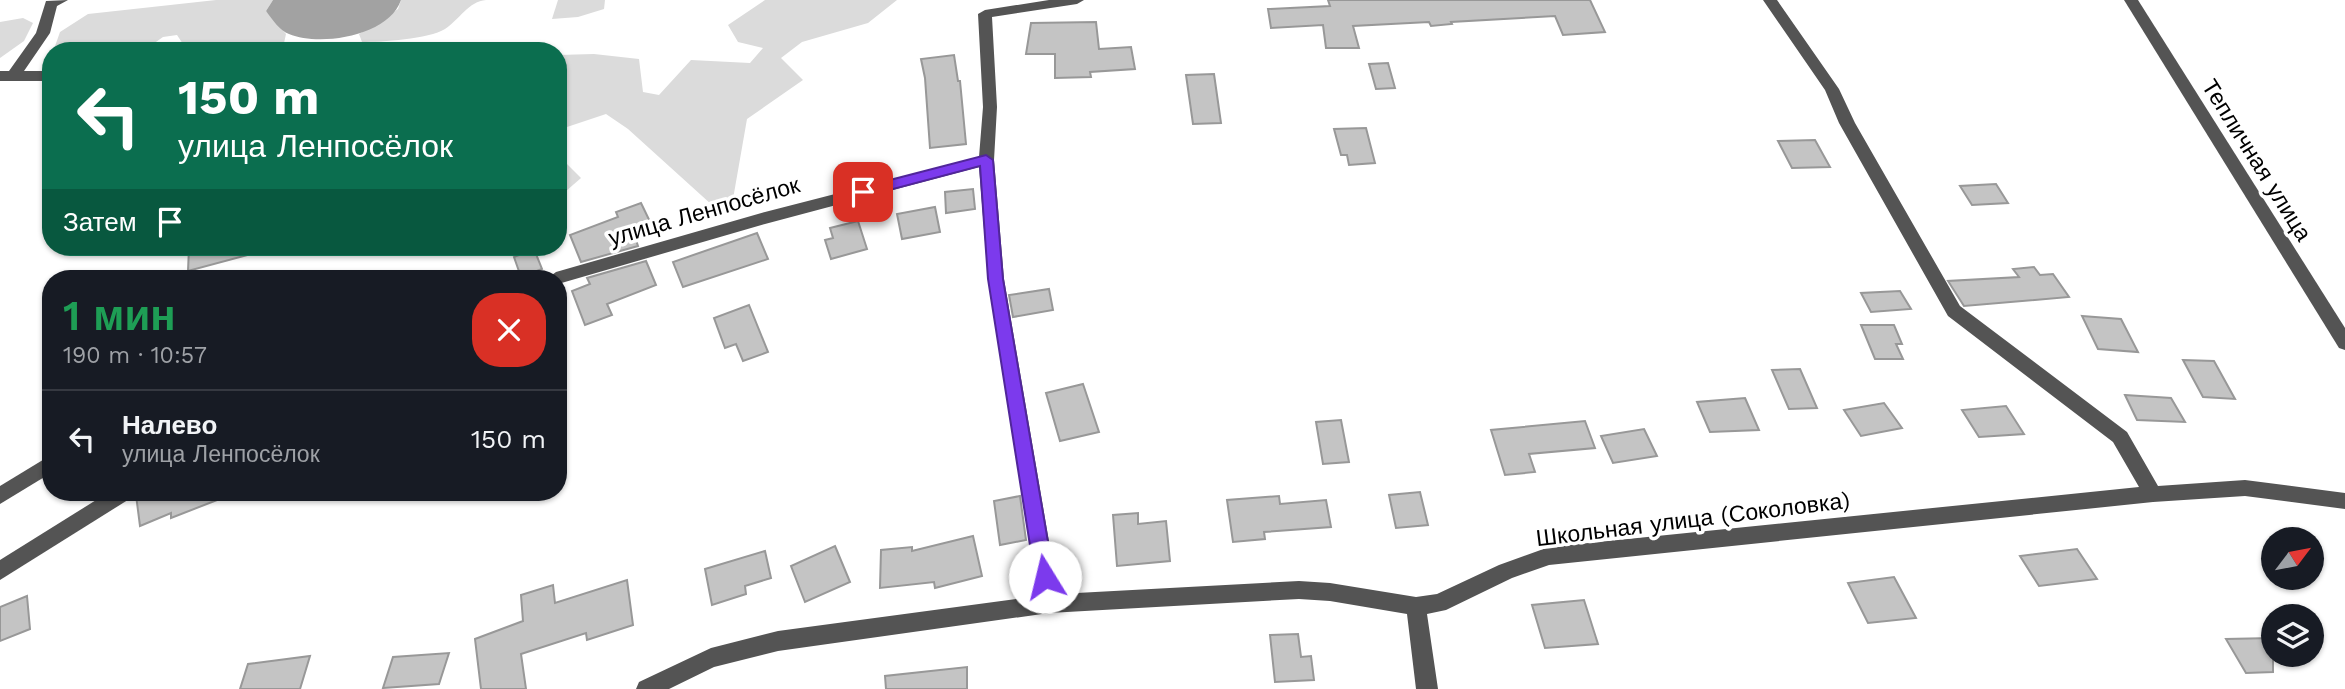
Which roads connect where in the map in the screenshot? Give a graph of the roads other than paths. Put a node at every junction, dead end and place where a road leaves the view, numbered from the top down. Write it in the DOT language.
graph roads {
  1 [pos="61,0"];
  2 [pos="1077,0"];
  3 [pos="1770,0"];
  4 [pos="2131,0"];
  5 [pos="7,76"];
  6 [pos="42,76"];
  7 [pos="986,160"];
  8 [pos="567,275"];
  9 [pos="2345,343"];
  10 [pos="42,469"];
  11 [pos="2153,494"];
  12 [pos="0,496"];
  13 [pos="110,501"];
  14 [pos="2345,501"];
  15 [pos="0,570"];
  16 [pos="1049,604"];
  17 [pos="1416,606"];
  18 [pos="647,689"];
  19 [pos="1427,689"];
  1 -- 5 [label="street"];
  2 -- 7 [label="street"];
  3 -- 11 [label="street"];
  4 -- 9 [label="street, Тепличная улица"];
  5 -- 6 [label="street"];
  7 -- 8 [label="street, улица Ленпосёлок"];
  7 -- 16 [label="street"];
  10 -- 12 [label="street"];
  11 -- 14 [label="street, Школьная улица (Соколовка)"];
  11 -- 17 [label="street, Школьная улица (Соколовка)"];
  13 -- 15 [label="street"];
  16 -- 17 [label="street, Школьная улица (Соколовка)"];
  16 -- 18 [label="street, Школьная улица (Соколовка)"];
  17 -- 19 [label="street"];
}
